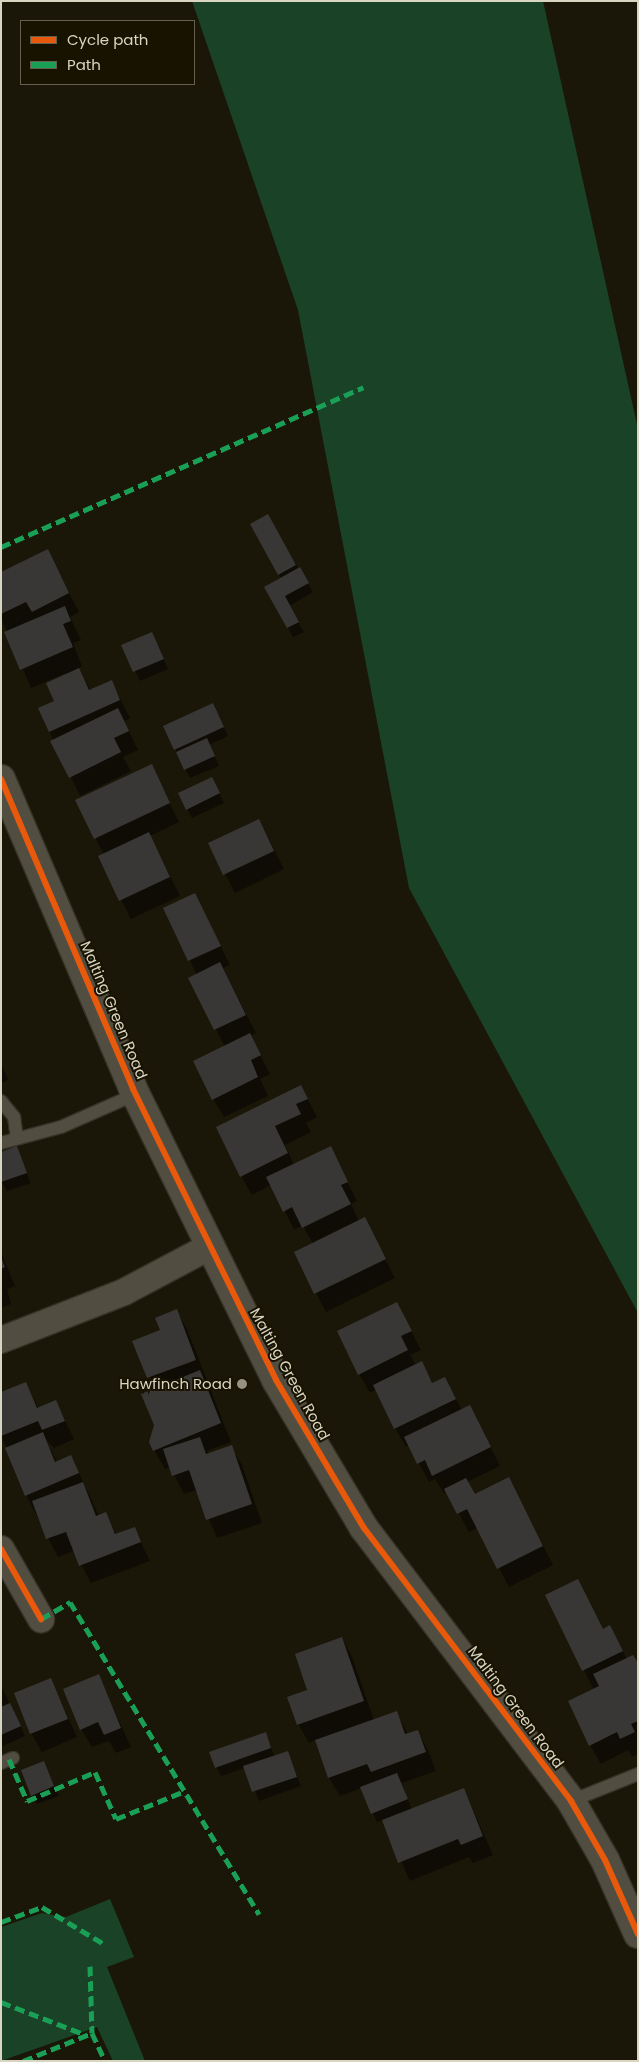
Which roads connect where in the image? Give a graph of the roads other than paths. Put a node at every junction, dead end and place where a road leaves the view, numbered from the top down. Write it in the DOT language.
graph roads {
  1 [pos="1,779"];
  2 [pos="136,1094"];
  3 [pos="1,1101"];
  4 [pos="17,1138"];
  5 [pos="1,1143"];
  6 [pos="209,1247"];
  7 [pos="1,1340"];
  8 [pos="1,1549"];
  9 [pos="41,1620"];
  10 [pos="13,1758"];
  11 [pos="1,1763"];
  12 [pos="638,1774"];
  13 [pos="570,1801"];
  14 [pos="638,1934"];
  1 -- 2 [label="street, Malting Green Road"];
  2 -- 4 [label="lane"];
  2 -- 6 [label="street, Malting Green Road"];
  3 -- 4 [label="lane"];
  4 -- 5 [label="lane"];
  6 -- 7 [label="street"];
  6 -- 13 [label="street, Malting Green Road"];
  8 -- 9 [label="street"];
  10 -- 11 [label="lane"];
  12 -- 13 [label="lane"];
  13 -- 14 [label="street, Malting Green Road"];
}
